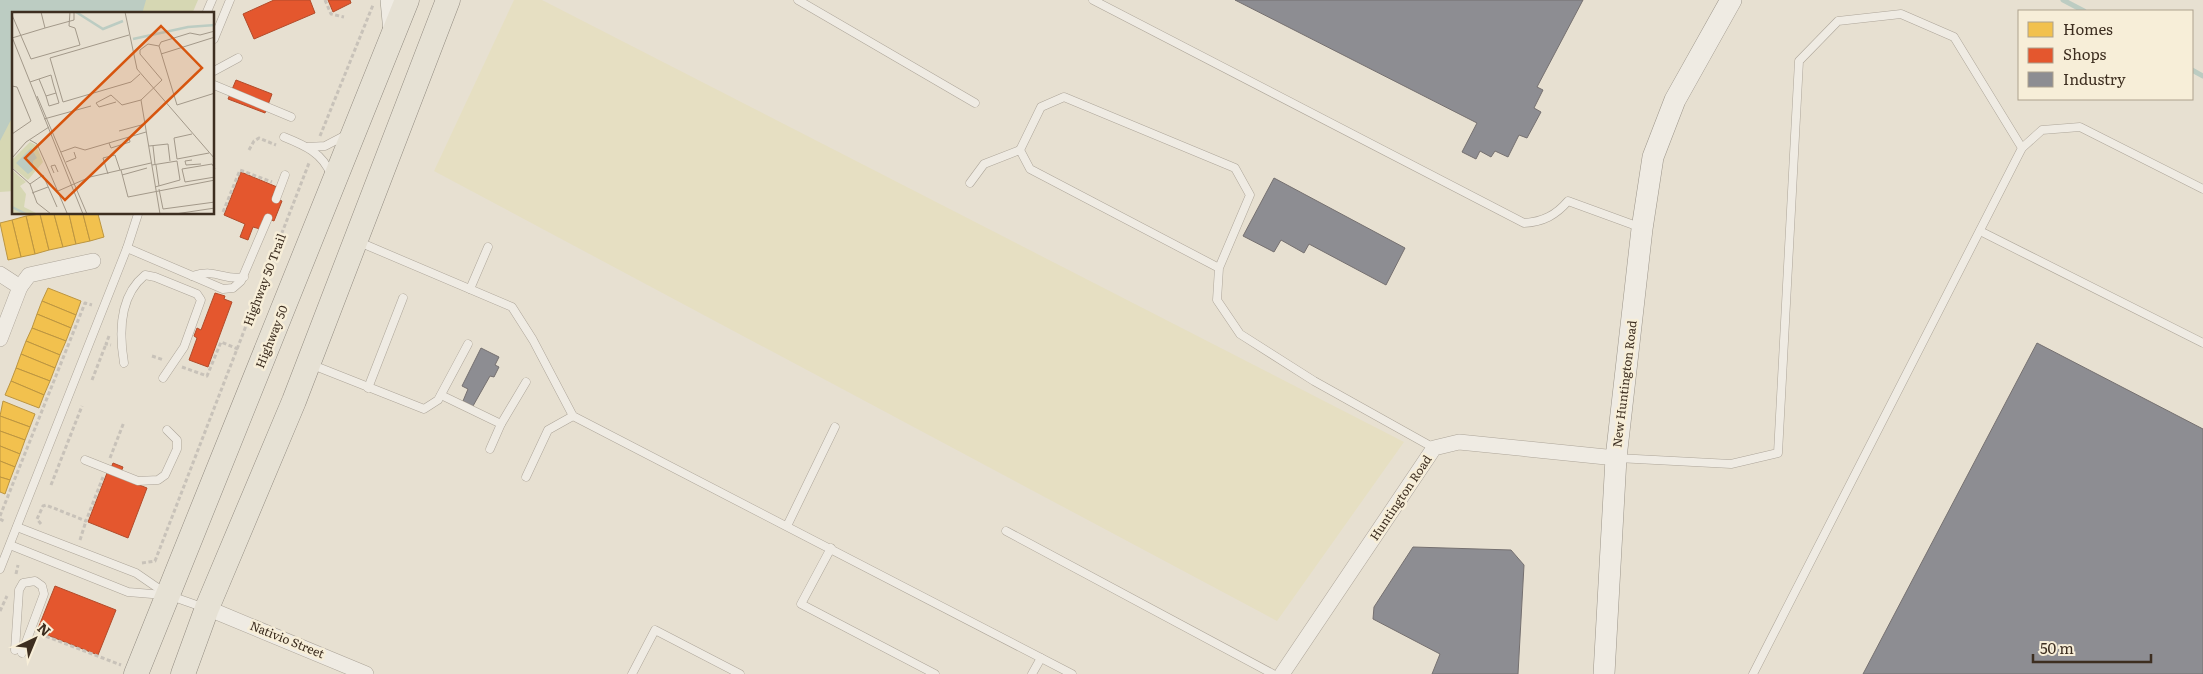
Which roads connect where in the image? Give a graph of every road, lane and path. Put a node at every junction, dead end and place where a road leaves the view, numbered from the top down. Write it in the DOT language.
graph roads {
  1 [pos="212,0"];
  2 [pos="230,0"];
  3 [pos="325,0"];
  4 [pos="375,0"];
  5 [pos="391,0"];
  6 [pos="407,0"];
  7 [pos="448,0"];
  8 [pos="798,0"];
  9 [pos="1093,0"];
  10 [pos="1731,0"];
  11 [pos="207,12"];
  12 [pos="344,17"];
  13 [pos="394,32"];
  14 [pos="215,37"];
  15 [pos="238,58"];
  16 [pos="215,70"];
  17 [pos="215,85"];
  18 [pos="975,103"];
  19 [pos="291,117"];
  20 [pos="357,124"];
  21 [pos="284,137"];
  22 [pos="2022,148"];
  23 [pos="312,149"];
  24 [pos="1020,150"];
  25 [pos="285,175"];
  26 [pos="275,183"];
  27 [pos="970,183"];
  28 [pos="334,184"];
  29 [pos="2203,189"];
  30 [pos="276,199"];
  31 [pos="222,212"];
  32 [pos="138,215"];
  33 [pos="268,218"];
  34 [pos="1642,229"];
  35 [pos="1980,231"];
  36 [pos="356,240"];
  37 [pos="488,247"];
  38 [pos="127,248"];
  39 [pos="93,261"];
  40 [pos="1219,268"];
  41 [pos="0,274"];
  42 [pos="192,276"];
  43 [pos="244,276"];
  44 [pos="20,287"];
  45 [pos="470,289"];
  46 [pos="96,298"];
  47 [pos="403,298"];
  48 [pos="0,339"];
  49 [pos="2203,343"];
  50 [pos="106,344"];
  51 [pos="468,344"];
  52 [pos="238,349"];
  53 [pos="152,356"];
  54 [pos="165,360"];
  55 [pos="124,363"];
  56 [pos="309,364"];
  57 [pos="179,366"];
  58 [pos="163,378"];
  59 [pos="92,380"];
  60 [pos="526,382"];
  61 [pos="368,388"];
  62 [pos="440,395"];
  63 [pos="82,406"];
  64 [pos="573,416"];
  65 [pos="124,422"];
  66 [pos="501,424"];
  67 [pos="836,427"];
  68 [pos="167,430"];
  69 [pos="1434,448"];
  70 [pos="490,449"];
  71 [pos="1616,458"];
  72 [pos="85,460"];
  73 [pos="109,461"];
  74 [pos="104,474"];
  75 [pos="526,477"];
  76 [pos="51,485"];
  77 [pos="6,502"];
  78 [pos="14,506"];
  79 [pos="0,516"];
  80 [pos="37,516"];
  81 [pos="86,521"];
  82 [pos="787,526"];
  83 [pos="17,527"];
  84 [pos="1006,531"];
  85 [pos="86,542"];
  86 [pos="10,545"];
  87 [pos="830,548"];
  88 [pos="134,561"];
  89 [pos="0,569"];
  90 [pos="168,595"];
  91 [pos="207,608"];
  92 [pos="37,633"];
  93 [pos="18,651"];
  94 [pos="1041,658"];
  95 [pos="129,670"];
  96 [pos="183,674"];
  97 [pos="366,674"];
  98 [pos="632,674"];
  99 [pos="740,674"];
  100 [pos="935,674"];
  101 [pos="1032,674"];
  102 [pos="1072,674"];
  103 [pos="1273,674"];
  104 [pos="1282,674"];
  105 [pos="1604,674"];
  106 [pos="1754,674"];
  1 -- 11 [label="lane"];
  2 -- 14 [label="lane"];
  3 -- 12 [label="path"];
  4 -- 23 [label="path, Highway 50 Trail"];
  5 -- 13 [label="street"];
  6 -- 13 [label="main road, Highway 50"];
  7 -- 36 [label="main road"];
  8 -- 18 [label="lane"];
  9 -- 34 [label="lane"];
  10 -- 34 [label="street, New Huntington Road"];
  13 -- 20 [label="main road, Highway 50"];
  15 -- 16 [label="lane"];
  17 -- 19 [label="lane"];
  20 -- 23 [label="lane"];
  20 -- 28 [label="main road, Highway 50"];
  21 -- 23 [label="lane"];
  22 -- 29 [label="lane"];
  22 -- 35 [label="lane"];
  22 -- 71 [label="lane"];
  23 -- 28 [label="lane"];
  23 -- 52 [label="path, Highway 50 Trail"];
  24 -- 27 [label="lane"];
  24 -- 40 [label="lane"];
  24 -- 40 [label="lane"];
  25 -- 30 [label="lane"];
  26 -- 31 [label="path"];
  28 -- 90 [label="main road, Highway 50"];
  32 -- 38 [label="lane"];
  33 -- 43 [label="lane"];
  34 -- 71 [label="street, New Huntington Road"];
  35 -- 49 [label="lane"];
  35 -- 106 [label="lane"];
  36 -- 45 [label="lane"];
  36 -- 56 [label="main road"];
  37 -- 45 [label="lane"];
  38 -- 42 [label="lane"];
  38 -- 83 [label="lane"];
  39 -- 44 [label="street"];
  40 -- 69 [label="lane"];
  41 -- 44 [label="street"];
  42 -- 43 [label="lane"];
  42 -- 43 [label="lane"];
  44 -- 48 [label="street"];
  45 -- 64 [label="lane"];
  46 -- 77 [label="path"];
  47 -- 61 [label="lane"];
  50 -- 59 [label="path"];
  51 -- 62 [label="lane"];
  52 -- 57 [label="path"];
  52 -- 88 [label="path, Highway 50 Trail"];
  53 -- 54 [label="path"];
  55 -- 58 [label="lane"];
  56 -- 61 [label="lane"];
  56 -- 91 [label="main road"];
  60 -- 66 [label="lane"];
  61 -- 62 [label="lane"];
  62 -- 66 [label="lane"];
  63 -- 76 [label="path"];
  64 -- 75 [label="lane"];
  64 -- 82 [label="lane"];
  65 -- 73 [label="path"];
  66 -- 70 [label="lane"];
  67 -- 82 [label="lane"];
  68 -- 72 [label="lane"];
  69 -- 71 [label="street, Huntington Road"];
  69 -- 104 [label="street, Huntington Road"];
  71 -- 105 [label="street, New Huntington Road"];
  74 -- 81 [label="path"];
  77 -- 78 [label="path"];
  77 -- 79 [label="path"];
  80 -- 81 [label="path"];
  81 -- 85 [label="path"];
  82 -- 87 [label="lane"];
  83 -- 86 [label="lane"];
  83 -- 90 [label="lane"];
  84 -- 103 [label="lane"];
  86 -- 89 [label="lane"];
  86 -- 90 [label="lane"];
  87 -- 94 [label="lane"];
  87 -- 100 [label="lane"];
  90 -- 91 [label="lane"];
  90 -- 95 [label="main road, Highway 50"];
  91 -- 96 [label="main road"];
  91 -- 97 [label="street, Nativio Street"];
  92 -- 95 [label="path"];
  93 -- 93 [label="lane"];
  94 -- 101 [label="lane"];
  94 -- 102 [label="lane"];
  98 -- 99 [label="lane"];
}
